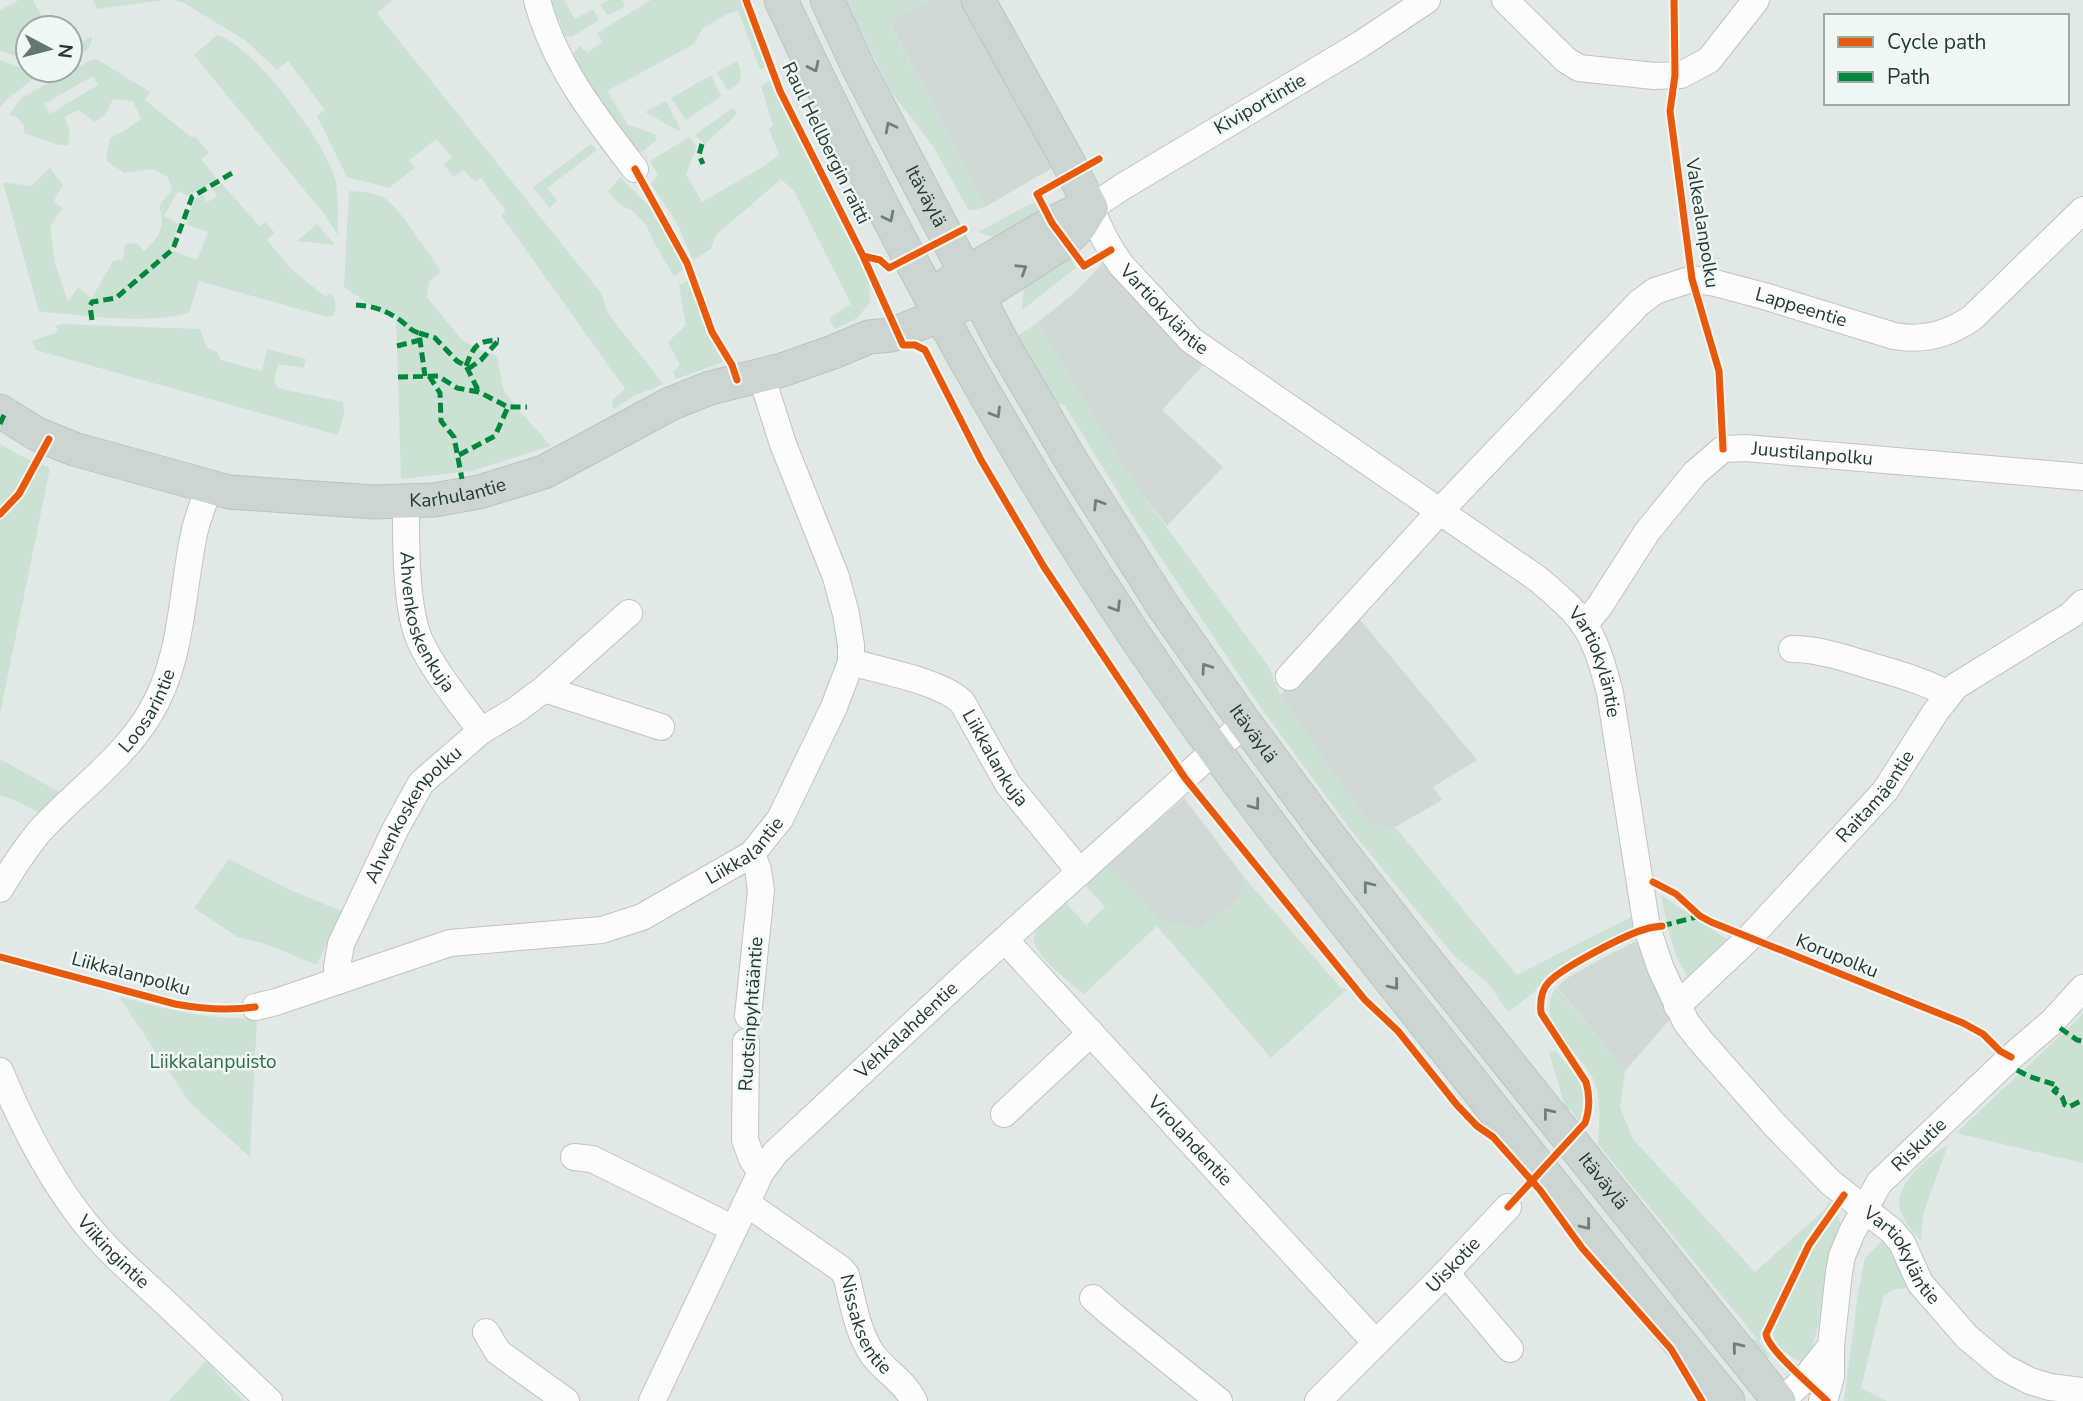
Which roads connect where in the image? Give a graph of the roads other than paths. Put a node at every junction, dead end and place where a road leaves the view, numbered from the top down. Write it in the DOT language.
graph roads {
  1 [pos="537,0"];
  2 [pos="781,0"];
  3 [pos="827,0"];
  4 [pos="978,0"];
  5 [pos="1427,0"];
  6 [pos="1505,0"];
  7 [pos="1756,0"];
  8 [pos="635,169"];
  9 [pos="1091,208"];
  10 [pos="2083,210"];
  11 [pos="973,285"];
  12 [pos="935,304"];
  13 [pos="761,376"];
  14 [pos="12,419"];
  15 [pos="2083,477"];
  16 [pos="209,488"];
  17 [pos="407,502"];
  18 [pos="1440,512"];
  19 [pos="2083,603"];
  20 [pos="629,613"];
  21 [pos="1584,625"];
  22 [pos="1792,649"];
  23 [pos="851,662"];
  24 [pos="1289,677"];
  25 [pos="544,689"];
  26 [pos="1948,694"];
  27 [pos="1245,723"];
  28 [pos="661,727"];
  29 [pos="481,731"];
  30 [pos="1214,751"];
  31 [pos="752,854"];
  32 [pos="1080,872"];
  33 [pos="0,889"];
  34 [pos="1005,940"];
  35 [pos="338,981"];
  36 [pos="2083,988"];
  37 [pos="1677,1006"];
  38 [pos="255,1007"];
  39 [pos="748,1016"];
  40 [pos="1091,1033"];
  41 [pos="746,1042"];
  42 [pos="0,1071"];
  43 [pos="1004,1114"];
  44 [pos="574,1157"];
  45 [pos="761,1172"];
  46 [pos="746,1203"];
  47 [pos="1508,1208"];
  48 [pos="1864,1209"];
  49 [pos="734,1228"];
  50 [pos="1446,1273"];
  51 [pos="1093,1298"];
  52 [pos="486,1332"];
  53 [pos="1376,1343"];
  54 [pos="1831,1346"];
  55 [pos="1510,1349"];
  56 [pos="2083,1391"];
  57 [pos="2046,1394"];
  58 [pos="664,1396"];
  59 [pos="269,1401"];
  60 [pos="566,1401"];
  61 [pos="914,1401"];
  62 [pos="1219,1401"];
  63 [pos="1318,1401"];
  64 [pos="1728,1401"];
  65 [pos="1780,1401"];
  66 [pos="1822,1401"];
  1 -- 8 [label="street"];
  2 -- 12 [label="main road, one-way"];
  11 -- 3 [label="main road, Itäväylä, one-way"];
  4 -- 9 [label="main road, Vartiokyläntie"];
  5 -- 9 [label="street, Kiviportintie"];
  6 -- 7 [label="street"];
  9 -- 11 [label="main road, Kiviportintie"];
  9 -- 18 [label="street, Vartiokyläntie"];
  10 -- 18 [label="street, Lappeentie"];
  11 -- 12 [label="main road, Karhulantie"];
  27 -- 11 [label="main road, Itäväylä, one-way"];
  12 -- 13 [label="main road, Karhulantie"];
  12 -- 30 [label="main road, one-way"];
  13 -- 17 [label="main road, Karhulantie"];
  13 -- 23 [label="street, Liikkalantie"];
  14 -- 16 [label="main road, Karhulantie"];
  15 -- 21 [label="street, Juustilanpolku"];
  16 -- 17 [label="main road, Karhulantie"];
  16 -- 33 [label="street, Loosarintie"];
  17 -- 29 [label="street, Ahvenkoskenkuja"];
  18 -- 21 [label="street, Vartiokyläntie"];
  18 -- 24 [label="street, Lappeentie"];
  19 -- 26 [label="street, Raitamäentie"];
  20 -- 25 [label="street, Ahvenkoskenpolku"];
  21 -- 37 [label="street, Vartiokyläntie"];
  22 -- 26 [label="street"];
  23 -- 31 [label="street, Liikkalantie"];
  23 -- 32 [label="street, Liikkalankuja"];
  25 -- 28 [label="street"];
  25 -- 29 [label="street, Ahvenkoskenpolku"];
  26 -- 37 [label="street, Raitamäentie"];
  27 -- 30 [label="street, Vehkalahdentie"];
  65 -- 27 [label="main road, Itäväylä, one-way"];
  29 -- 35 [label="street, Ahvenkoskenpolku"];
  30 -- 32 [label="street, Vehkalahdentie"];
  30 -- 64 [label="main road, one-way"];
  31 -- 35 [label="street, Liikkalantie"];
  31 -- 39 [label="street, Ruotsinpyhtääntie"];
  32 -- 34 [label="street, Vehkalahdentie"];
  34 -- 40 [label="street, Virolahdentie"];
  34 -- 45 [label="street, Vehkalahdentie"];
  35 -- 38 [label="street, Liikkalantie"];
  36 -- 48 [label="street, Riskutie"];
  37 -- 48 [label="street, Vartiokyläntie"];
  40 -- 43 [label="street"];
  40 -- 53 [label="street, Virolahdentie"];
  41 -- 45 [label="street, Ruotsinpyhtääntie"];
  42 -- 59 [label="street, Viikingintie"];
  44 -- 49 [label="street"];
  45 -- 46 [label="street, Vehkalahdentie"];
  46 -- 49 [label="street, Vehkalahdentie"];
  46 -- 61 [label="street, Nissaksentie"];
  47 -- 50 [label="street, Uiskotie"];
  48 -- 54 [label="street, Riskutie"];
  48 -- 57 [label="street, Vartiokyläntie"];
  49 -- 58 [label="street, Vehkalahdentie"];
  50 -- 53 [label="street, Uiskotie"];
  50 -- 55 [label="street"];
  51 -- 62 [label="street"];
  52 -- 60 [label="street"];
  53 -- 63 [label="street, Uiskotie"];
  54 -- 65 [label="street"];
  54 -- 66 [label="street, Riskutie"];
  56 -- 57 [label="street, Vartiokyläntie"];
}
